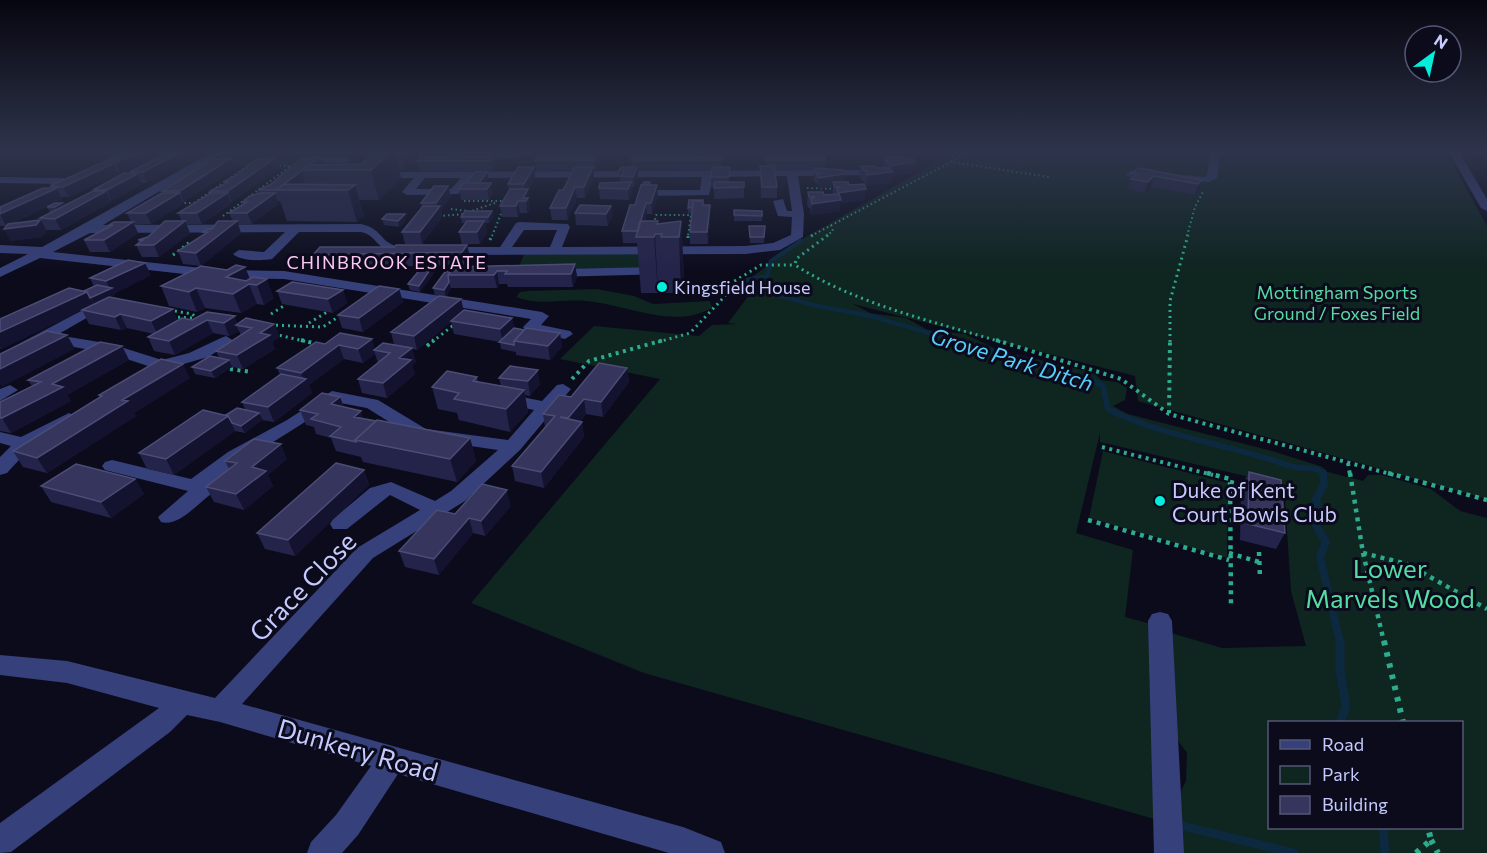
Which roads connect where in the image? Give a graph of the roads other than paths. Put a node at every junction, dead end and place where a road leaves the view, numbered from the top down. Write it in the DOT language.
graph roads {
  1 [pos="1482,191"];
  2 [pos="42,192"];
  3 [pos="151,192"];
  4 [pos="408,192"];
  5 [pos="454,192"];
  6 [pos="644,192"];
  7 [pos="705,192"];
  8 [pos="795,192"];
  9 [pos="37,194"];
  10 [pos="779,201"];
  11 [pos="1487,208"];
  12 [pos="798,214"];
  13 [pos="282,216"];
  14 [pos="268,228"];
  15 [pos="297,228"];
  16 [pos="87,229"];
  17 [pos="285,239"];
  18 [pos="250,240"];
  19 [pos="678,244"];
  20 [pos="0,249"];
  21 [pos="555,249"];
  22 [pos="494,250"];
  23 [pos="42,252"];
  24 [pos="239,254"];
  25 [pos="485,267"];
  26 [pos="0,273"];
  27 [pos="534,273"];
  28 [pos="92,309"];
  29 [pos="565,334"];
  30 [pos="44,338"];
  31 [pos="225,341"];
  32 [pos="0,360"];
  33 [pos="161,365"];
  34 [pos="132,382"];
  35 [pos="563,389"];
  36 [pos="512,400"];
  37 [pos="546,407"];
  38 [pos="82,410"];
  39 [pos="0,436"];
  40 [pos="23,444"];
  41 [pos="513,446"];
  42 [pos="112,466"];
  43 [pos="0,469"];
  44 [pos="204,490"];
  45 [pos="432,512"];
  46 [pos="168,517"];
  47 [pos="340,524"];
  48 [pos="1160,621"];
  49 [pos="0,665"];
  50 [pos="182,703"];
  51 [pos="220,710"];
  52 [pos="393,758"];
  53 [pos="0,841"];
  54 [pos="322,853"];
  55 [pos="710,853"];
  56 [pos="1169,853"];
  1 -- 11 [label="street"];
  2 -- 9 [label="street"];
  3 -- 16 [label="street"];
  4 -- 5 [label="street"];
  6 -- 7 [label="street"];
  8 -- 12 [label="street"];
  10 -- 12 [label="street"];
  12 -- 19 [label="street"];
  13 -- 14 [label="street"];
  14 -- 15 [label="street"];
  14 -- 16 [label="street"];
  15 -- 17 [label="street"];
  15 -- 22 [label="street"];
  16 -- 23 [label="street"];
  17 -- 18 [label="street"];
  17 -- 24 [label="street"];
  19 -- 21 [label="street"];
  19 -- 27 [label="street"];
  20 -- 23 [label="street"];
  21 -- 22 [label="street"];
  21 -- 22 [label="street"];
  22 -- 25 [label="street"];
  23 -- 26 [label="street"];
  23 -- 29 [label="street"];
  28 -- 30 [label="street"];
  30 -- 32 [label="street"];
  30 -- 33 [label="street"];
  31 -- 33 [label="street"];
  33 -- 34 [label="street"];
  35 -- 37 [label="street, Grace Close"];
  36 -- 37 [label="street"];
  37 -- 41 [label="street, Grace Close"];
  38 -- 40 [label="street"];
  39 -- 40 [label="street"];
  40 -- 43 [label="street"];
  41 -- 44 [label="street"];
  41 -- 45 [label="street, Grace Close"];
  42 -- 44 [label="street"];
  44 -- 46 [label="street"];
  45 -- 47 [label="street, Grace Close"];
  45 -- 51 [label="street, Grace Close"];
  48 -- 56 [label="street"];
  49 -- 50 [label="street, Dunkery Road"];
  50 -- 51 [label="street, Dunkery Road"];
  50 -- 53 [label="street"];
  51 -- 52 [label="street, Dunkery Road"];
  52 -- 54 [label="street"];
  52 -- 55 [label="street, Dunkery Road"];
}
